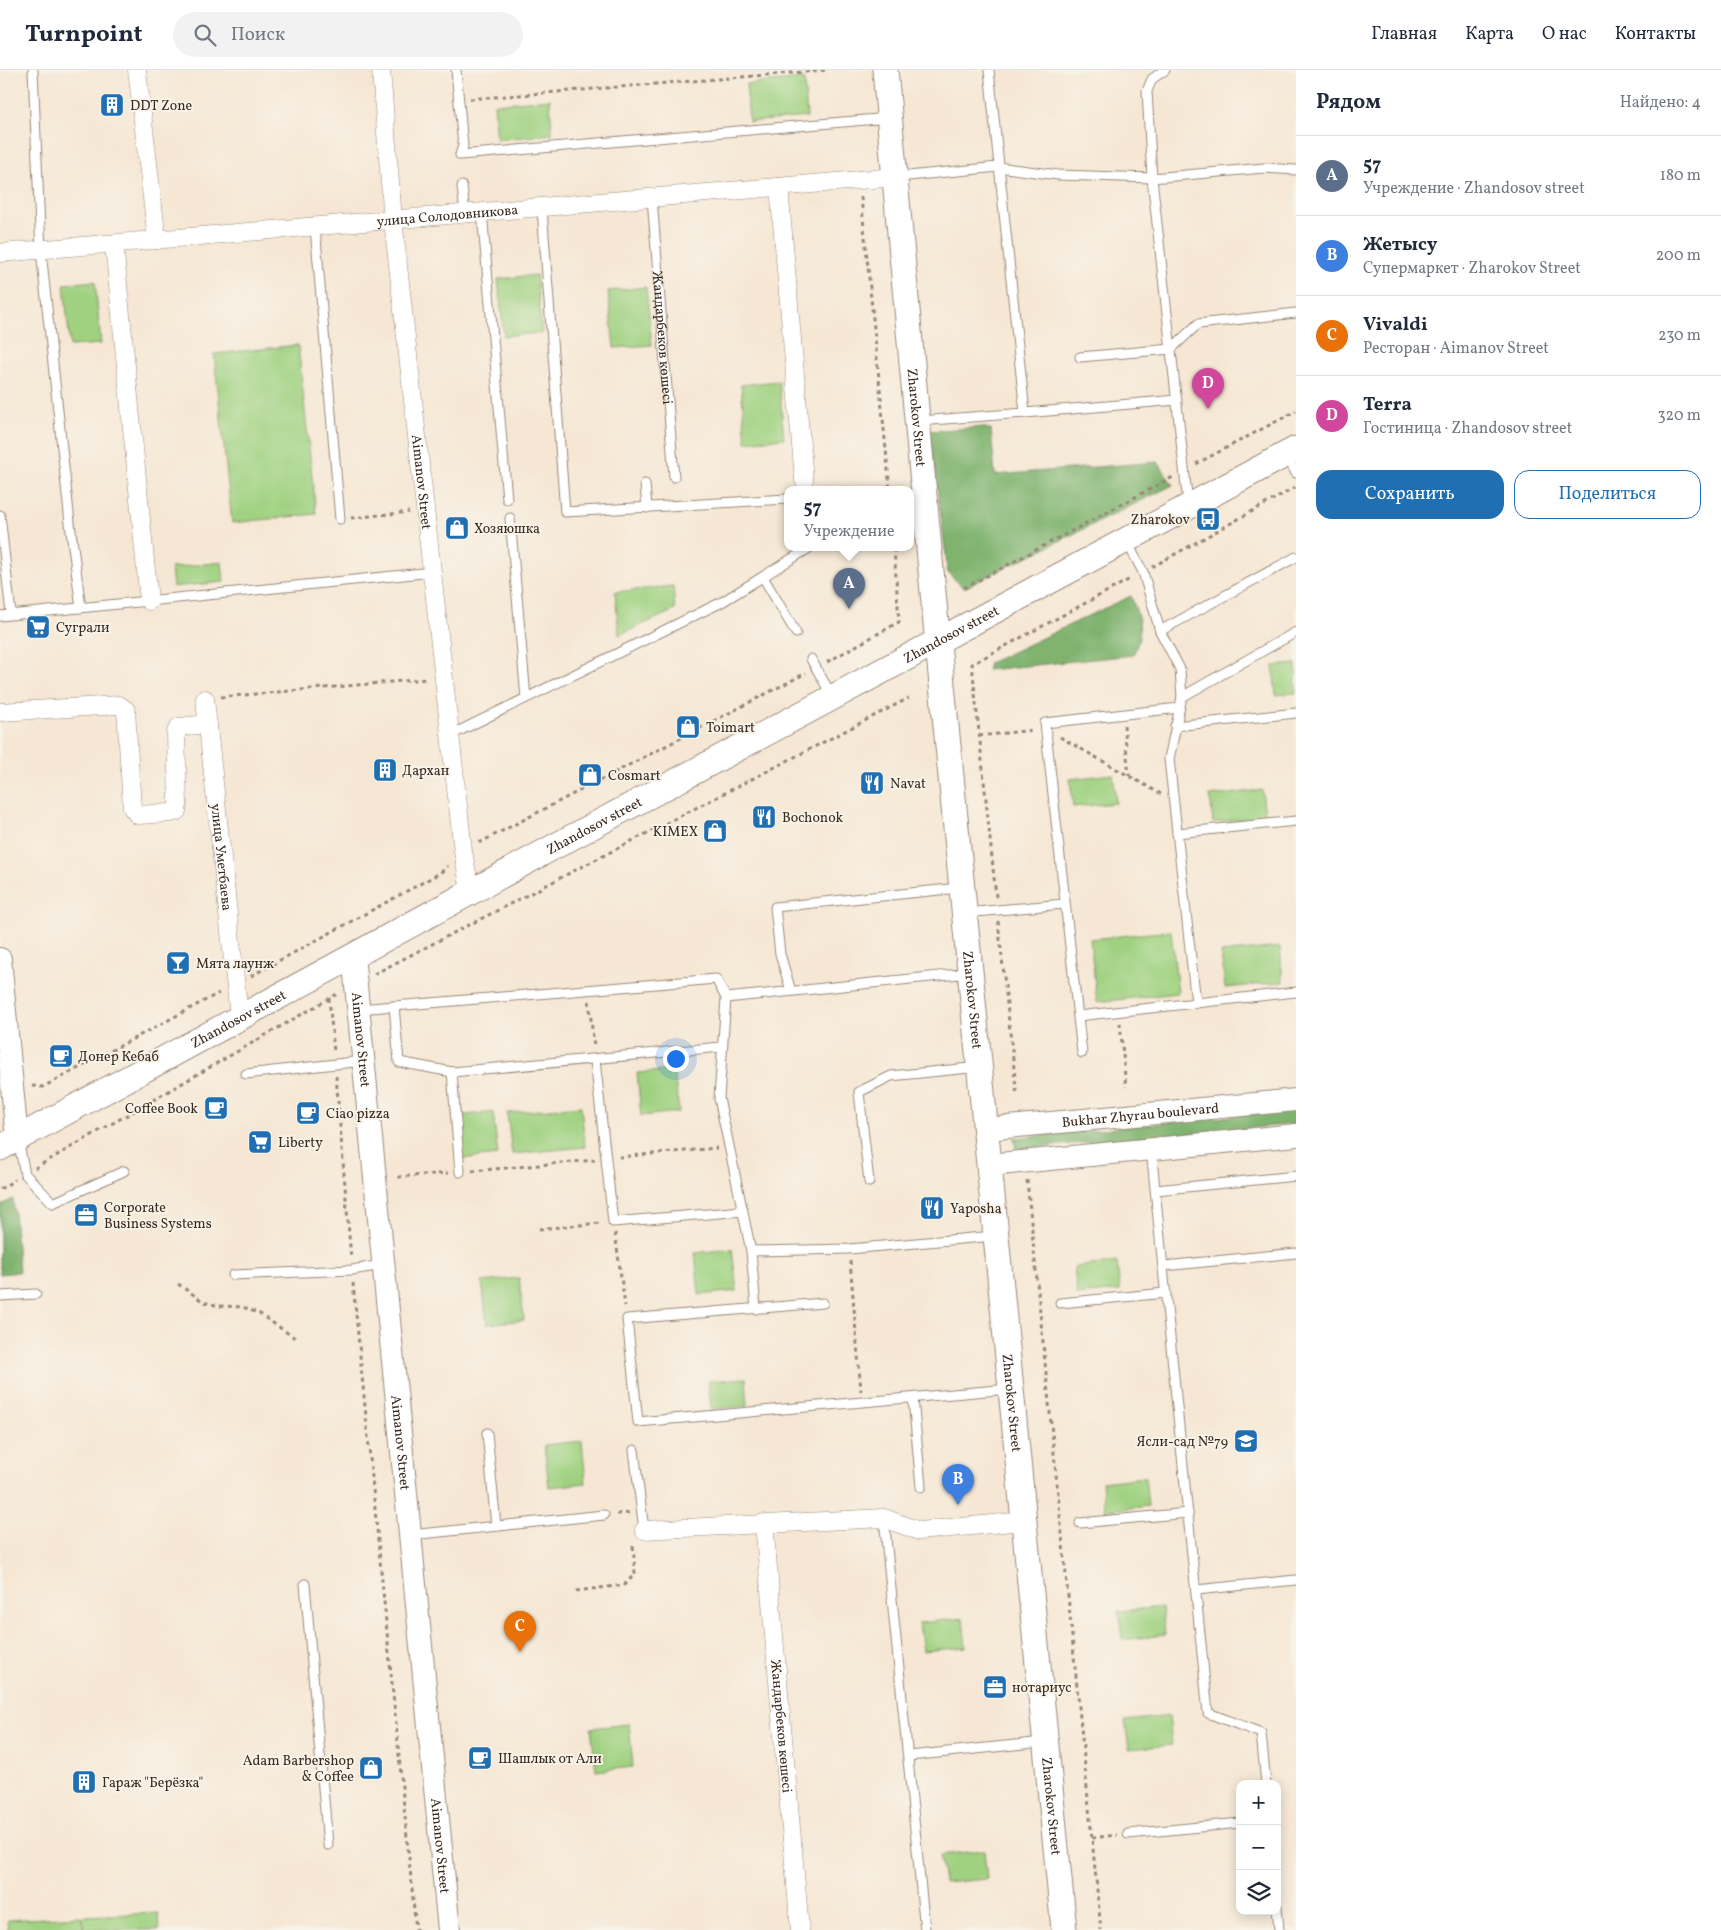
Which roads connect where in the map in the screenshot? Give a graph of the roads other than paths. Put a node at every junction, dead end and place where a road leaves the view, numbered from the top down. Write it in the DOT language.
graph roads {
  1 [pos="34,70"];
  2 [pos="137,70"];
  3 [pos="381,70"];
  4 [pos="456,70"];
  5 [pos="885,70"];
  6 [pos="989,70"];
  7 [pos="1165,70"];
  8 [pos="889,118"];
  9 [pos="998,167"];
  10 [pos="1296,170"];
  11 [pos="895,177"];
  12 [pos="1152,178"];
  13 [pos="462,186"];
  14 [pos="779,187"];
  15 [pos="652,198"];
  16 [pos="542,209"];
  17 [pos="474,213"];
  18 [pos="393,220"];
  19 [pos="315,227"];
  20 [pos="157,240"];
  21 [pos="114,244"];
  22 [pos="42,251"];
  23 [pos="0,253"];
  24 [pos="1296,312"];
  25 [pos="1171,349"];
  26 [pos="1080,357"];
  27 [pos="1177,400"];
  28 [pos="1025,413"];
  29 [pos="919,421"];
  30 [pos="1293,459"];
  31 [pos="674,477"];
  32 [pos="804,480"];
  33 [pos="645,484"];
  34 [pos="508,499"];
  35 [pos="784,499"];
  36 [pos="1189,506"];
  37 [pos="647,508"];
  38 [pos="0,515"];
  39 [pos="510,518"];
  40 [pos="340,520"];
  41 [pos="1126,540"];
  42 [pos="804,551"];
  43 [pos="1296,557"];
  44 [pos="433,572"];
  45 [pos="763,577"];
  46 [pos="149,601"];
  47 [pos="81,608"];
  48 [pos="11,614"];
  49 [pos="0,616"];
  50 [pos="1160,631"];
  51 [pos="1296,632"];
  52 [pos="796,633"];
  53 [pos="938,640"];
  54 [pos="811,659"];
  55 [pos="832,696"];
  56 [pos="1182,697"];
  57 [pos="526,698"];
  58 [pos="205,699"];
  59 [pos="1179,708"];
  60 [pos="0,712"];
  61 [pos="1296,713"];
  62 [pos="208,724"];
  63 [pos="1175,726"];
  64 [pos="451,735"];
  65 [pos="1296,820"];
  66 [pos="1177,833"];
  67 [pos="962,887"];
  68 [pos="470,891"];
  69 [pos="1064,904"];
  70 [pos="964,914"];
  71 [pos="353,955"];
  72 [pos="0,959"];
  73 [pos="970,973"];
  74 [pos="792,991"];
  75 [pos="1296,992"];
  76 [pos="726,998"];
  77 [pos="1196,1003"];
  78 [pos="394,1006"];
  79 [pos="358,1009"];
  80 [pos="239,1016"];
  81 [pos="1078,1016"];
  82 [pos="721,1046"];
  83 [pos="1082,1053"];
  84 [pos="364,1060"];
  85 [pos="595,1060"];
  86 [pos="979,1067"];
  87 [pos="452,1072"];
  88 [pos="246,1074"];
  89 [pos="1296,1100"];
  90 [pos="986,1129"];
  91 [pos="1296,1135"];
  92 [pos="9,1143"];
  93 [pos="1151,1149"];
  94 [pos="989,1165"];
  95 [pos="124,1171"];
  96 [pos="460,1172"];
  97 [pos="1296,1176"];
  98 [pos="869,1182"];
  99 [pos="1156,1190"];
  100 [pos="743,1211"];
  101 [pos="996,1236"];
  102 [pos="751,1251"];
  103 [pos="1296,1253"];
  104 [pos="384,1264"];
  105 [pos="1164,1266"];
  106 [pos="233,1275"];
  107 [pos="1166,1293"];
  108 [pos="36,1294"];
  109 [pos="0,1296"];
  110 [pos="824,1303"];
  111 [pos="1060,1303"];
  112 [pos="756,1309"];
  113 [pos="1011,1389"];
  114 [pos="913,1398"];
  115 [pos="487,1433"];
  116 [pos="634,1450"];
  117 [pos="921,1487"];
  118 [pos="1188,1513"];
  119 [pos="604,1515"];
  120 [pos="884,1518"];
  121 [pos="1024,1521"];
  122 [pos="764,1523"];
  123 [pos="1080,1523"];
  124 [pos="496,1526"];
  125 [pos="644,1530"];
  126 [pos="411,1535"];
  127 [pos="1296,1580"];
  128 [pos="305,1584"];
  129 [pos="1196,1590"];
  130 [pos="1045,1741"];
  131 [pos="909,1756"];
  132 [pos="1266,1780"];
  133 [pos="1236,1823"];
  134 [pos="1128,1834"];
  135 [pos="328,1845"];
  136 [pos="1278,1915"];
  137 [pos="449,1930"];
  138 [pos="800,1930"];
  139 [pos="925,1930"];
  140 [pos="1064,1930"];
  141 [pos="1279,1930"];
  1 -- 22 [label="lane"];
  2 -- 20 [label="street"];
  3 -- 18 [label="street, Aimanov Street"];
  4 -- 8 [label="lane"];
  5 -- 8 [label="main road, Zharokov Street"];
  6 -- 9 [label="lane"];
  7 -- 12 [label="lane"];
  8 -- 11 [label="main road, Zharokov Street"];
  9 -- 11 [label="lane"];
  9 -- 12 [label="lane"];
  9 -- 28 [label="lane"];
  10 -- 12 [label="lane"];
  11 -- 14 [label="street, улица Солодовникова"];
  11 -- 29 [label="main road, Zharokov Street"];
  12 -- 25 [label="lane"];
  13 -- 17 [label="lane"];
  14 -- 15 [label="street, улица Солодовникова"];
  14 -- 32 [label="street"];
  15 -- 16 [label="street, улица Солодовникова"];
  15 -- 31 [label="lane, Жандарбеков көшесі"];
  16 -- 17 [label="street, улица Солодовникова"];
  16 -- 37 [label="lane"];
  17 -- 18 [label="street, улица Солодовникова"];
  17 -- 34 [label="lane"];
  18 -- 19 [label="street, улица Солодовникова"];
  18 -- 44 [label="street, Aimanov Street"];
  19 -- 20 [label="street, улица Солодовникова"];
  19 -- 40 [label="lane"];
  20 -- 21 [label="street, улица Солодовникова"];
  21 -- 22 [label="street, улица Солодовникова"];
  21 -- 46 [label="street"];
  22 -- 23 [label="street, улица Солодовникова"];
  22 -- 47 [label="lane"];
  24 -- 25 [label="lane"];
  25 -- 26 [label="lane"];
  25 -- 27 [label="lane"];
  27 -- 28 [label="lane"];
  27 -- 36 [label="lane"];
  28 -- 29 [label="lane"];
  29 -- 53 [label="main road, Zharokov Street"];
  30 -- 36 [label="main road, Zhandosov street"];
  33 -- 37 [label="lane"];
  35 -- 37 [label="lane"];
  36 -- 41 [label="main road, Zhandosov street"];
  38 -- 48 [label="lane"];
  39 -- 57 [label="lane"];
  41 -- 50 [label="lane"];
  41 -- 53 [label="main road, Zhandosov street"];
  42 -- 45 [label="lane"];
  43 -- 50 [label="lane"];
  44 -- 46 [label="lane"];
  44 -- 64 [label="street, Aimanov Street"];
  45 -- 52 [label="lane"];
  45 -- 57 [label="lane"];
  46 -- 47 [label="lane"];
  47 -- 48 [label="lane"];
  48 -- 49 [label="lane"];
  50 -- 56 [label="lane"];
  51 -- 56 [label="lane"];
  53 -- 55 [label="main road, Zhandosov street"];
  53 -- 67 [label="main road, Zharokov Street"];
  54 -- 55 [label="lane"];
  55 -- 68 [label="main road, Zhandosov street"];
  56 -- 59 [label="lane"];
  57 -- 64 [label="lane"];
  58 -- 62 [label="street, улица Уметбаева"];
  59 -- 63 [label="lane"];
  59 -- 69 [label="lane"];
  60 -- 62 [label="street"];
  61 -- 63 [label="lane"];
  62 -- 80 [label="street, улица Уметбаева"];
  63 -- 66 [label="lane"];
  64 -- 68 [label="street, Aimanov Street"];
  65 -- 66 [label="lane"];
  66 -- 77 [label="lane"];
  67 -- 70 [label="main road, Zharokov Street"];
  67 -- 74 [label="lane"];
  68 -- 71 [label="main road, Zhandosov street"];
  69 -- 70 [label="lane"];
  69 -- 81 [label="lane"];
  70 -- 73 [label="main road, Zharokov Street"];
  71 -- 79 [label="street, Aimanov Street"];
  71 -- 80 [label="main road, Zhandosov street"];
  72 -- 92 [label="street"];
  73 -- 74 [label="lane"];
  73 -- 86 [label="main road, Zharokov Street"];
  74 -- 76 [label="lane"];
  75 -- 77 [label="lane"];
  76 -- 78 [label="lane"];
  76 -- 82 [label="lane"];
  77 -- 81 [label="lane"];
  78 -- 79 [label="lane"];
  78 -- 87 [label="lane"];
  79 -- 84 [label="street, Aimanov Street"];
  80 -- 92 [label="main road, Zhandosov street"];
  81 -- 83 [label="lane"];
  82 -- 85 [label="lane"];
  82 -- 100 [label="lane"];
  84 -- 88 [label="lane"];
  84 -- 104 [label="street, Aimanov Street"];
  85 -- 87 [label="lane"];
  85 -- 100 [label="lane"];
  86 -- 90 [label="main road, Zharokov Street"];
  86 -- 98 [label="lane"];
  87 -- 96 [label="lane"];
  89 -- 90 [label="street, Bukhar Zhyrau boulevard"];
  90 -- 94 [label="main road, Zharokov Street"];
  91 -- 93 [label="street"];
  92 -- 95 [label="lane"];
  93 -- 94 [label="street"];
  93 -- 99 [label="lane"];
  94 -- 101 [label="main road, Zharokov Street"];
  97 -- 99 [label="lane"];
  99 -- 105 [label="lane"];
  100 -- 102 [label="lane"];
  101 -- 102 [label="lane"];
  101 -- 113 [label="main road, Zharokov Street"];
  102 -- 112 [label="lane"];
  103 -- 105 [label="lane"];
  104 -- 106 [label="lane"];
  104 -- 126 [label="street, Aimanov Street"];
  105 -- 107 [label="lane"];
  107 -- 111 [label="lane"];
  107 -- 118 [label="lane"];
  108 -- 109 [label="lane"];
  110 -- 112 [label="lane"];
  112 -- 114 [label="lane"];
  113 -- 114 [label="lane"];
  113 -- 121 [label="main road, Zharokov Street"];
  114 -- 117 [label="lane"];
  115 -- 124 [label="lane"];
  116 -- 125 [label="lane"];
  118 -- 123 [label="lane"];
  118 -- 129 [label="lane"];
  119 -- 124 [label="lane"];
  120 -- 121 [label="street"];
  120 -- 122 [label="street"];
  120 -- 131 [label="lane"];
  121 -- 130 [label="main road, Zharokov Street"];
  122 -- 125 [label="street"];
  122 -- 138 [label="street, Жандарбеков көшесі"];
  124 -- 126 [label="lane"];
  126 -- 137 [label="street, Aimanov Street"];
  127 -- 129 [label="lane"];
  128 -- 135 [label="lane"];
  129 -- 132 [label="lane"];
  130 -- 131 [label="lane"];
  130 -- 140 [label="main road, Zharokov Street"];
  131 -- 139 [label="lane"];
  133 -- 134 [label="lane"];
  136 -- 141 [label="lane"];
}
